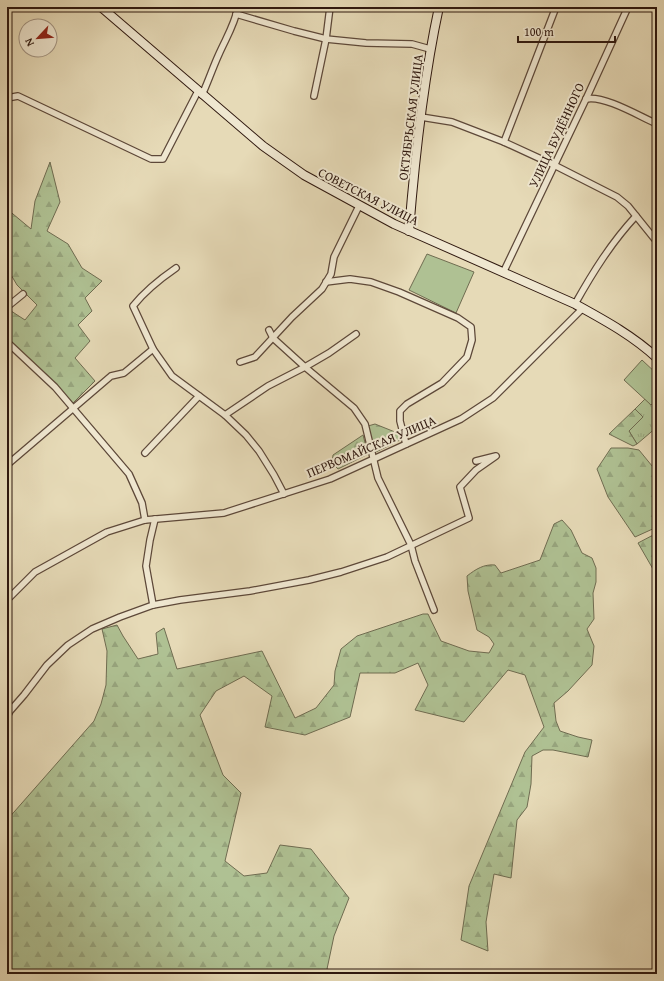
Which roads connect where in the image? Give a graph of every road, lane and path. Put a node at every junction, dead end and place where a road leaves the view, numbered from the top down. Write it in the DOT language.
graph roads {
  1 [pos="101,7"];
  2 [pos="238,7"];
  3 [pos="330,7"];
  4 [pos="439,7"];
  5 [pos="556,7"];
  6 [pos="628,7"];
  7 [pos="236,14"];
  8 [pos="326,39"];
  9 [pos="430,49"];
  10 [pos="200,93"];
  11 [pos="314,96"];
  12 [pos="7,98"];
  13 [pos="586,99"];
  14 [pos="421,116"];
  15 [pos="657,124"];
  16 [pos="504,142"];
  17 [pos="554,165"];
  18 [pos="359,206"];
  19 [pos="636,216"];
  20 [pos="409,231"];
  21 [pos="656,240"];
  22 [pos="176,268"];
  23 [pos="503,273"];
  24 [pos="326,282"];
  25 [pos="23,294"];
  26 [pos="575,304"];
  27 [pos="7,307"];
  28 [pos="582,308"];
  29 [pos="269,330"];
  30 [pos="356,334"];
  31 [pos="273,338"];
  32 [pos="7,342"];
  33 [pos="153,349"];
  34 [pos="657,358"];
  35 [pos="240,362"];
  36 [pos="304,367"];
  37 [pos="199,396"];
  38 [pos="73,409"];
  39 [pos="224,415"];
  40 [pos="406,444"];
  41 [pos="145,454"];
  42 [pos="373,459"];
  43 [pos="476,461"];
  44 [pos="7,465"];
  45 [pos="284,494"];
  46 [pos="155,519"];
  47 [pos="145,520"];
  48 [pos="411,545"];
  49 [pos="7,600"];
  50 [pos="153,605"];
  51 [pos="434,610"];
  52 [pos="8,710"];
  53 [pos="7,717"];
  1 -- 10 [label="main road, СОВЕТСКАЯ УЛИЦА"];
  2 -- 7 [label="street"];
  3 -- 8 [label="street"];
  4 -- 9 [label="main road, ОКТЯБРЬСКАЯ УЛИЦА"];
  5 -- 16 [label="street"];
  6 -- 13 [label="street, УЛИЦА БУДЁННОГО"];
  7 -- 8 [label="street"];
  7 -- 10 [label="street"];
  8 -- 9 [label="street"];
  8 -- 11 [label="street"];
  9 -- 14 [label="main road, ОКТЯБРЬСКАЯ УЛИЦА"];
  10 -- 12 [label="street"];
  10 -- 18 [label="main road, СОВЕТСКАЯ УЛИЦА"];
  13 -- 15 [label="street"];
  13 -- 17 [label="street, УЛИЦА БУДЁННОГО"];
  14 -- 16 [label="street"];
  14 -- 20 [label="main road, ОКТЯБРЬСКАЯ УЛИЦА"];
  16 -- 17 [label="street"];
  17 -- 19 [label="street"];
  17 -- 23 [label="street, УЛИЦА БУДЁННОГО"];
  18 -- 20 [label="main road, СОВЕТСКАЯ УЛИЦА"];
  18 -- 24 [label="street"];
  19 -- 21 [label="street"];
  19 -- 26 [label="street"];
  20 -- 23 [label="main road, СОВЕТСКАЯ УЛИЦА"];
  22 -- 33 [label="street"];
  23 -- 26 [label="main road, СОВЕТСКАЯ УЛИЦА"];
  24 -- 31 [label="street"];
  24 -- 40 [label="street"];
  25 -- 27 [label="street"];
  26 -- 28 [label="main road, СОВЕТСКАЯ УЛИЦА"];
  28 -- 34 [label="main road, СОВЕТСКАЯ УЛИЦА"];
  28 -- 40 [label="street, ПЕРВОМАЙСКАЯ УЛИЦА"];
  29 -- 31 [label="street"];
  30 -- 36 [label="street"];
  31 -- 35 [label="street"];
  31 -- 36 [label="street"];
  32 -- 38 [label="street"];
  33 -- 37 [label="street"];
  33 -- 38 [label="street"];
  36 -- 39 [label="street"];
  36 -- 42 [label="street"];
  37 -- 39 [label="street"];
  37 -- 41 [label="street"];
  38 -- 44 [label="street"];
  38 -- 47 [label="street"];
  39 -- 45 [label="street"];
  40 -- 42 [label="street, ПЕРВОМАЙСКАЯ УЛИЦА"];
  42 -- 45 [label="street, ПЕРВОМАЙСКАЯ УЛИЦА"];
  42 -- 48 [label="street"];
  43 -- 48 [label="street"];
  45 -- 46 [label="street, ПЕРВОМАЙСКАЯ УЛИЦА"];
  46 -- 47 [label="street, ПЕРВОМАЙСКАЯ УЛИЦА"];
  46 -- 50 [label="street"];
  47 -- 49 [label="street, ПЕРВОМАЙСКАЯ УЛИЦА"];
  48 -- 50 [label="street"];
  48 -- 51 [label="street"];
  50 -- 52 [label="street"];
  52 -- 53 [label="street"];
}
